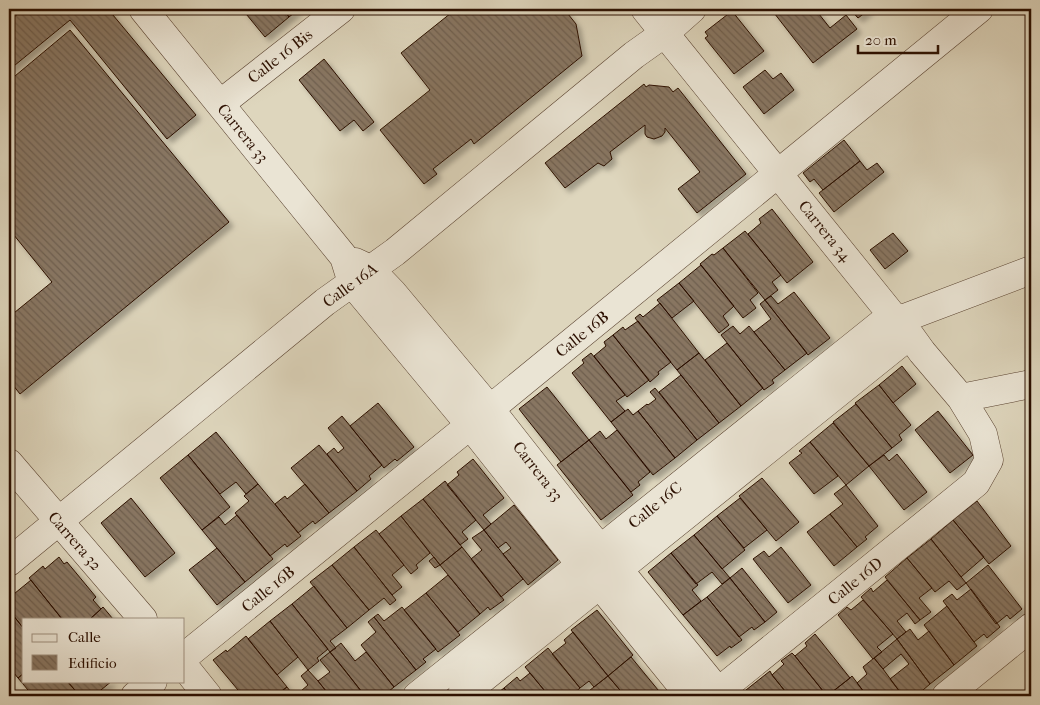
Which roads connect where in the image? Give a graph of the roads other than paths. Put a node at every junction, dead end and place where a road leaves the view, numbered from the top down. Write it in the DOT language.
graph roads {
  1 [pos="143,9"];
  2 [pos="341,9"];
  3 [pos="645,9"];
  4 [pos="692,9"];
  5 [pos="979,9"];
  6 [pos="664,33"];
  7 [pos="220,104"];
  8 [pos="779,173"];
  9 [pos="1031,270"];
  10 [pos="361,276"];
  11 [pos="900,323"];
  12 [pos="1031,385"];
  13 [pos="961,398"];
  14 [pos="480,417"];
  15 [pos="989,460"];
  16 [pos="9,463"];
  17 [pos="58,522"];
  18 [pos="590,557"];
  19 [pos="9,562"];
  20 [pos="609,577"];
  21 [pos="142,618"];
  22 [pos="1031,627"];
  23 [pos="185,655"];
  24 [pos="185,667"];
  25 [pos="152,682"];
  26 [pos="718,695"];
  27 [pos="135,696"];
  28 [pos="208,696"];
  29 [pos="418,696"];
  30 [pos="461,696"];
  31 [pos="690,696"];
  32 [pos="946,696"];
  1 -- 7 [label="street, Carrera 33"];
  2 -- 7 [label="street, Calle 16 Bis"];
  3 -- 6 [label="street, Carrera 34"];
  4 -- 6 [label="street, Calle 16A"];
  5 -- 8 [label="street, Calle 16B"];
  6 -- 8 [label="street, Carrera 34"];
  6 -- 10 [label="street, Calle 16A"];
  7 -- 10 [label="street, Carrera 33"];
  8 -- 11 [label="street, Carrera 34"];
  8 -- 14 [label="street, Calle 16B"];
  9 -- 11 [label="street"];
  10 -- 14 [label="street, Carrera 33"];
  10 -- 17 [label="street, Calle 16A"];
  11 -- 13 [label="street, Carrera 34"];
  11 -- 18 [label="street, Calle 16C"];
  11 -- 20 [label="street, Calle 16C"];
  12 -- 13 [label="street"];
  13 -- 15 [label="street, Carrera 34"];
  14 -- 18 [label="street, Carrera 33"];
  14 -- 23 [label="street, Calle 16B"];
  15 -- 26 [label="street, Calle 16D"];
  16 -- 17 [label="street, Carrera 32"];
  17 -- 19 [label="street, Calle 16A"];
  17 -- 21 [label="street, Carrera 32"];
  18 -- 20 [label="street, Carrera 33"];
  18 -- 29 [label="street, Calle 16C"];
  20 -- 26 [label="street, Carrera 33"];
  20 -- 30 [label="street, Calle 16C"];
  20 -- 31 [label="street, Carrera 33"];
  22 -- 32 [label="street"];
  24 -- 28 [label="street"];
  25 -- 27 [label="street"];
}
